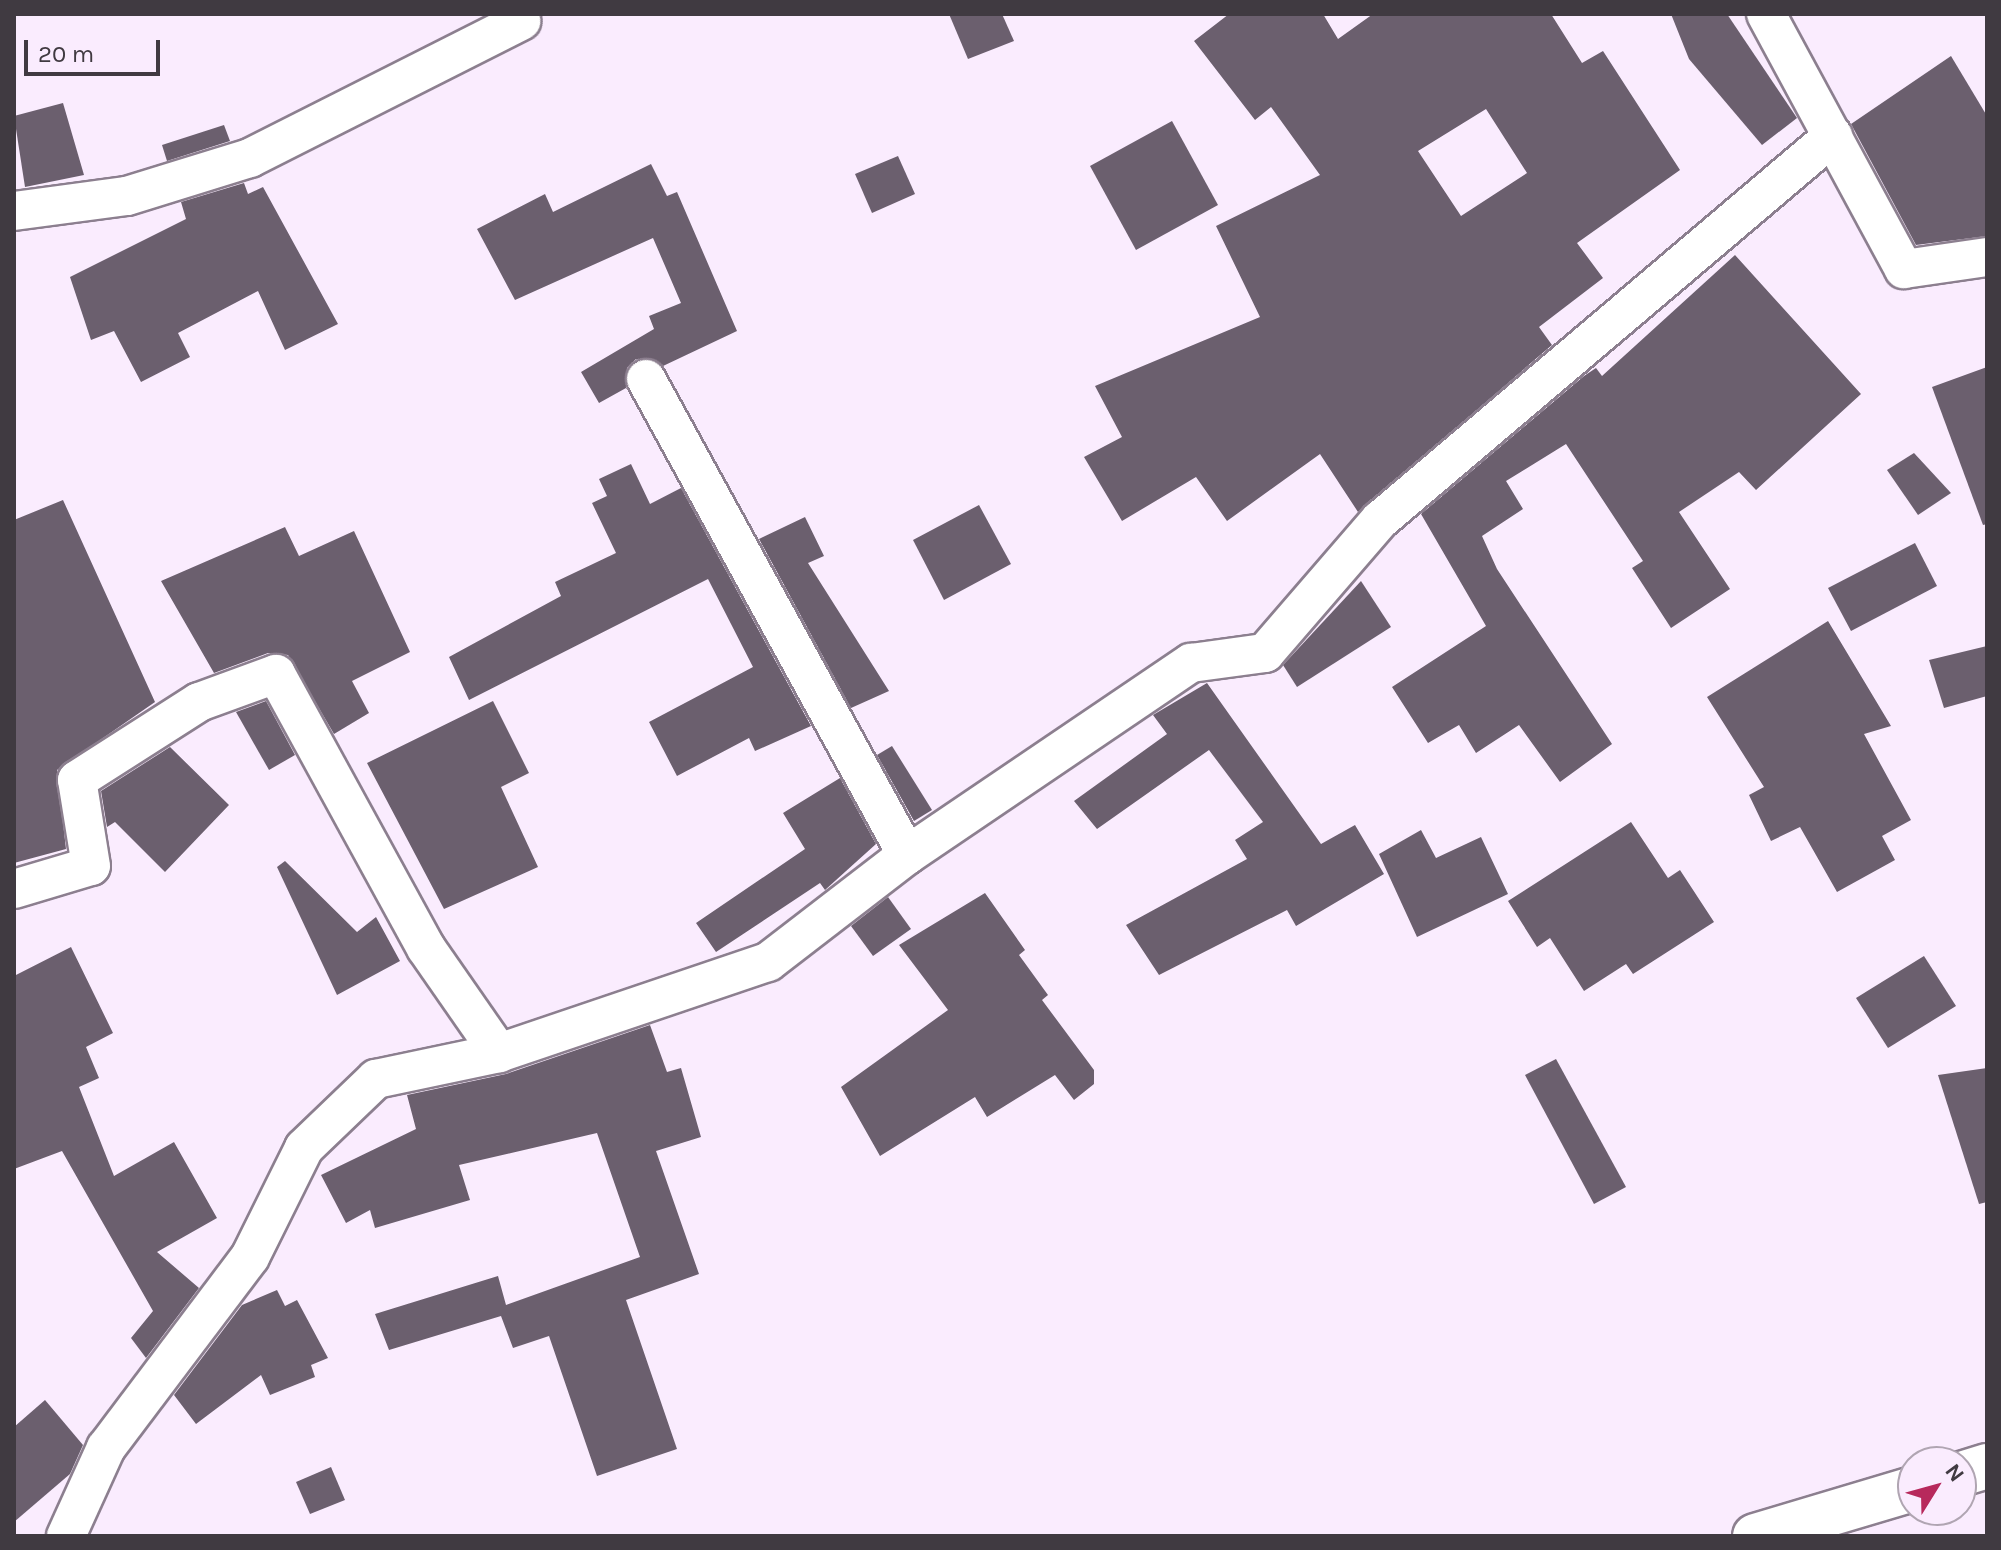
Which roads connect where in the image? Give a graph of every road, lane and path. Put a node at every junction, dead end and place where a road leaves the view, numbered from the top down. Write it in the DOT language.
graph roads {
  1 [pos="1766,14"];
  2 [pos="521,21"];
  3 [pos="1833,136"];
  4 [pos="14,211"];
  5 [pos="1987,257"];
  6 [pos="646,379"];
  7 [pos="907,855"];
  8 [pos="14,889"];
  9 [pos="499,1053"];
  10 [pos="1897,1494"];
  11 [pos="66,1536"];
  12 [pos="1755,1536"];
  1 -- 3 [label="street"];
  2 -- 4 [label="street"];
  3 -- 5 [label="street"];
  3 -- 7 [label="street"];
  6 -- 7 [label="street"];
  7 -- 9 [label="street"];
  8 -- 9 [label="street"];
  9 -- 11 [label="street"];
  10 -- 12 [label="street"];
}
